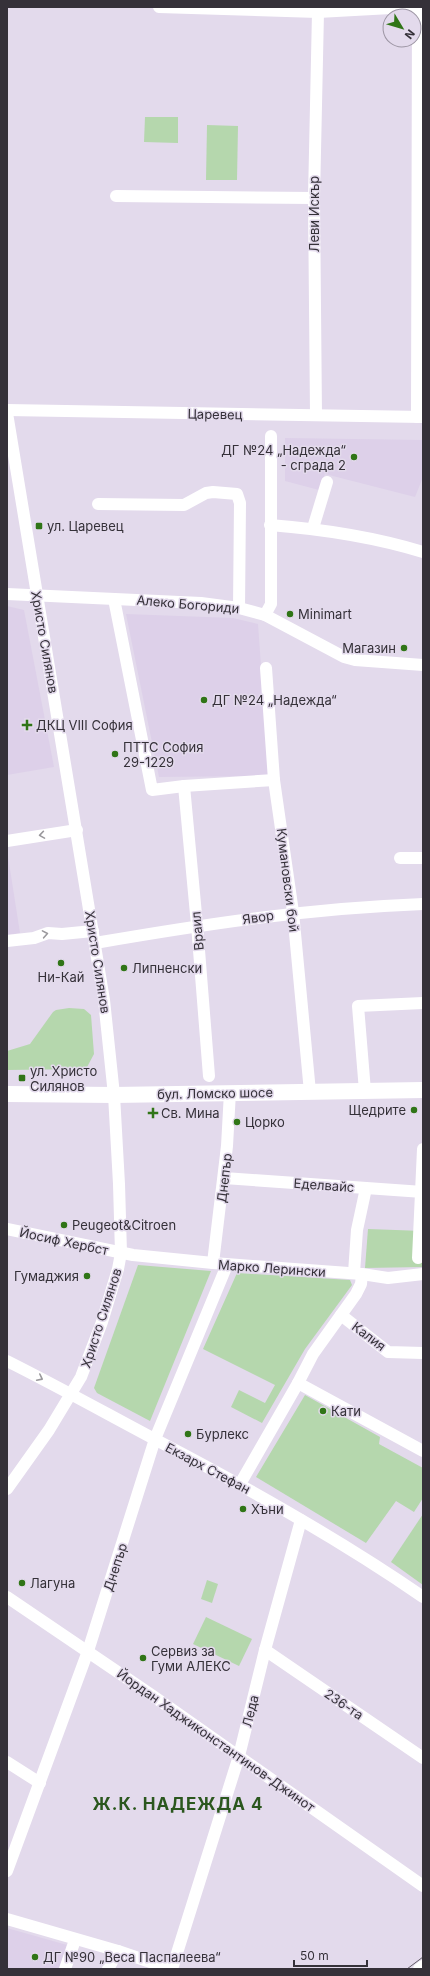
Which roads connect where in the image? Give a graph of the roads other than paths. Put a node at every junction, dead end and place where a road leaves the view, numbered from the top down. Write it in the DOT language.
graph roads {
  1 [pos="159,7"];
  2 [pos="409,7"];
  3 [pos="418,7"];
  4 [pos="318,12"];
  5 [pos="116,196"];
  6 [pos="314,198"];
  7 [pos="7,412"];
  8 [pos="316,415"];
  9 [pos="420,417"];
  10 [pos="271,436"];
  11 [pos="10,456"];
  12 [pos="327,482"];
  13 [pos="98,504"];
  14 [pos="270,525"];
  15 [pos="313,528"];
  16 [pos="423,552"];
  17 [pos="7,594"];
  18 [pos="37,594"];
  19 [pos="114,599"];
  20 [pos="239,608"];
  21 [pos="265,616"];
  22 [pos="423,665"];
  23 [pos="266,668"];
  24 [pos="274,780"];
  25 [pos="184,786"];
  26 [pos="77,830"];
  27 [pos="7,841"];
  28 [pos="400,858"];
  29 [pos="423,858"];
  30 [pos="423,904"];
  31 [pos="293,912"];
  32 [pos="197,925"];
  33 [pos="94,937"];
  34 [pos="7,941"];
  35 [pos="423,1003"];
  36 [pos="208,1076"];
  37 [pos="423,1090"];
  38 [pos="365,1091"];
  39 [pos="230,1092"];
  40 [pos="310,1092"];
  41 [pos="7,1094"];
  42 [pos="114,1095"];
  43 [pos="423,1150"];
  44 [pos="224,1178"];
  45 [pos="366,1188"];
  46 [pos="421,1192"];
  47 [pos="7,1229"];
  48 [pos="121,1253"];
  49 [pos="418,1258"];
  50 [pos="213,1263"];
  51 [pos="227,1264"];
  52 [pos="358,1274"];
  53 [pos="423,1274"];
  54 [pos="341,1315"];
  55 [pos="423,1354"];
  56 [pos="7,1361"];
  57 [pos="298,1383"];
  58 [pos="72,1394"];
  59 [pos="155,1439"];
  60 [pos="423,1451"];
  61 [pos="240,1484"];
  62 [pos="7,1489"];
  63 [pos="301,1520"];
  64 [pos="7,1597"];
  65 [pos="423,1597"];
  66 [pos="265,1650"];
  67 [pos="88,1651"];
  68 [pos="239,1756"];
  69 [pos="423,1758"];
  70 [pos="7,1762"];
  71 [pos="40,1783"];
  72 [pos="7,1871"];
  73 [pos="423,1886"];
  74 [pos="7,1919"];
  75 [pos="75,1940"];
  76 [pos="118,1951"];
  77 [pos="423,1966"];
  78 [pos="65,1969"];
  79 [pos="108,1969"];
  80 [pos="172,1969"];
  81 [pos="419,1969"];
  1 -- 4 [label="street"];
  2 -- 4 [label="street"];
  3 -- 9 [label="street"];
  4 -- 6 [label="street, Леви Искър"];
  5 -- 6 [label="street"];
  6 -- 8 [label="street, Леви Искър"];
  7 -- 8 [label="street, Царевец"];
  7 -- 11 [label="street, Христо Силянов"];
  8 -- 9 [label="street, Царевец"];
  10 -- 14 [label="street"];
  11 -- 18 [label="street, Христо Силянов"];
  12 -- 15 [label="street"];
  13 -- 20 [label="street"];
  14 -- 15 [label="street"];
  14 -- 21 [label="street"];
  15 -- 16 [label="street"];
  17 -- 18 [label="street, Алеко Богориди"];
  18 -- 19 [label="street, Алеко Богориди"];
  18 -- 26 [label="street, Христо Силянов"];
  19 -- 20 [label="street, Алеко Богориди"];
  19 -- 25 [label="street"];
  20 -- 21 [label="street, Алеко Богориди"];
  21 -- 22 [label="street, Алеко Богориди"];
  23 -- 24 [label="street, Кумановски бой"];
  24 -- 25 [label="street"];
  24 -- 31 [label="street, Кумановски бой"];
  25 -- 32 [label="street, Враил"];
  26 -- 27 [label="street, one-way"];
  26 -- 33 [label="street, Христо Силянов"];
  28 -- 29 [label="street"];
  30 -- 31 [label="street, Явор"];
  31 -- 32 [label="street, Явор"];
  31 -- 40 [label="street, Кумановски бой"];
  32 -- 33 [label="street, Явор"];
  32 -- 36 [label="street, Враил"];
  34 -- 33 [label="street, Явор, one-way"];
  33 -- 42 [label="street, Христо Силянов"];
  35 -- 38 [label="street"];
  37 -- 38 [label="main road, бул. Ломско шосе"];
  38 -- 40 [label="main road, бул. Ломско шосе"];
  39 -- 40 [label="main road, бул. Ломско шосе"];
  39 -- 42 [label="main road, бул. Ломско шосе"];
  39 -- 44 [label="street, Днепър"];
  41 -- 42 [label="main road, бул. Ломско шосе"];
  42 -- 48 [label="street, Христо Силянов"];
  43 -- 46 [label="street"];
  44 -- 45 [label="street, Еделвайс"];
  44 -- 50 [label="street, Днепър"];
  45 -- 46 [label="street, Еделвайс"];
  45 -- 52 [label="street"];
  46 -- 49 [label="street"];
  47 -- 48 [label="street, Йосиф Хербст"];
  48 -- 50 [label="street, Марко Лерински"];
  48 -- 58 [label="street, Христо Силянов"];
  50 -- 51 [label="street, Марко Лерински"];
  51 -- 52 [label="street, Марко Лерински"];
  51 -- 59 [label="street, Днепър"];
  52 -- 53 [label="street, Марко Лерински"];
  52 -- 54 [label="street"];
  54 -- 55 [label="street, Калия"];
  54 -- 57 [label="street"];
  56 -- 58 [label="street, Екзарх Стефан, one-way"];
  57 -- 60 [label="street"];
  57 -- 61 [label="street"];
  58 -- 59 [label="street, Екзарх Стефан"];
  58 -- 62 [label="street, Христо Силянов"];
  59 -- 61 [label="street, Екзарх Стефан"];
  59 -- 67 [label="street, Днепър"];
  61 -- 63 [label="street, Екзарх Стефан"];
  63 -- 65 [label="street, Екзарх Стефан"];
  63 -- 66 [label="street, Леда"];
  64 -- 67 [label="street, Йордан Хаджиконстантинов-Джинот"];
  66 -- 68 [label="street, Леда"];
  66 -- 69 [label="street, 236-та"];
  67 -- 68 [label="street, Йордан Хаджиконстантинов-Джинот"];
  67 -- 71 [label="street, Днепър"];
  68 -- 73 [label="street, Йордан Хаджиконстантинов-Джинот"];
  68 -- 80 [label="street, Леда"];
  70 -- 71 [label="street"];
  71 -- 72 [label="street, Днепър"];
  74 -- 75 [label="street"];
  75 -- 76 [label="street"];
  75 -- 78 [label="street"];
  76 -- 79 [label="street"];
  76 -- 80 [label="street"];
  77 -- 81 [label="street"];
}
